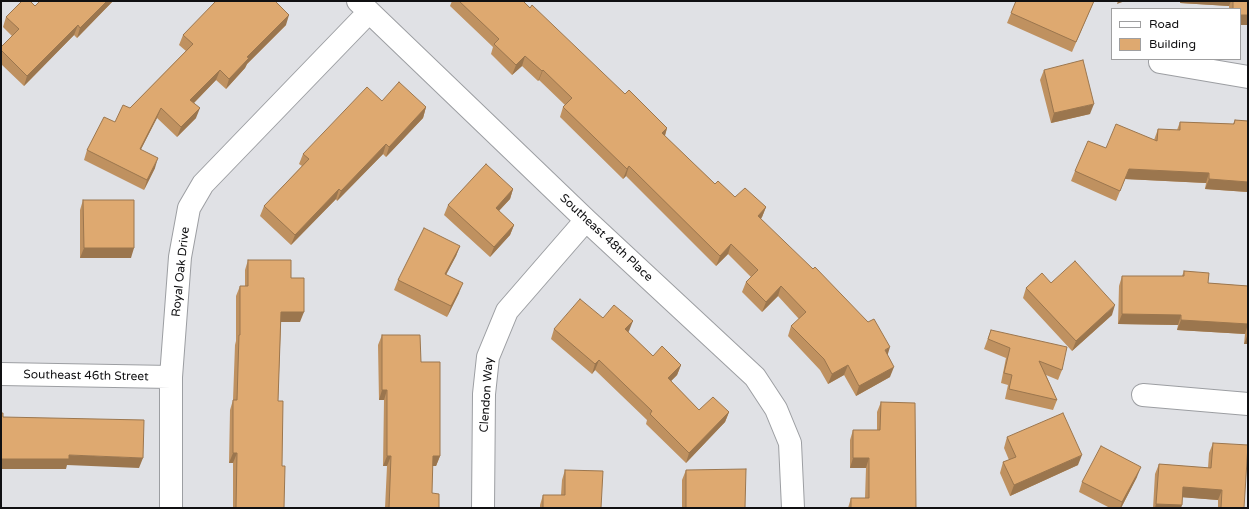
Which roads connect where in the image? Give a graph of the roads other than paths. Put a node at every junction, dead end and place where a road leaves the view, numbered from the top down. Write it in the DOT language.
graph roads {
  1 [pos="363,6"];
  2 [pos="1160,62"];
  3 [pos="1248,77"];
  4 [pos="586,220"];
  5 [pos="1,374"];
  6 [pos="171,377"];
  7 [pos="1143,395"];
  8 [pos="1248,404"];
  9 [pos="170,508"];
  10 [pos="483,508"];
  11 [pos="793,508"];
  1 -- 4 [label="street, Southeast 48th Place"];
  1 -- 6 [label="street, Royal Oak Drive"];
  2 -- 3 [label="street"];
  4 -- 10 [label="street, Clendon Way"];
  4 -- 11 [label="street, Southeast 48th Place"];
  5 -- 6 [label="street, Southeast 46th Street"];
  6 -- 9 [label="street, Royal Oak Drive"];
  7 -- 8 [label="street"];
}
